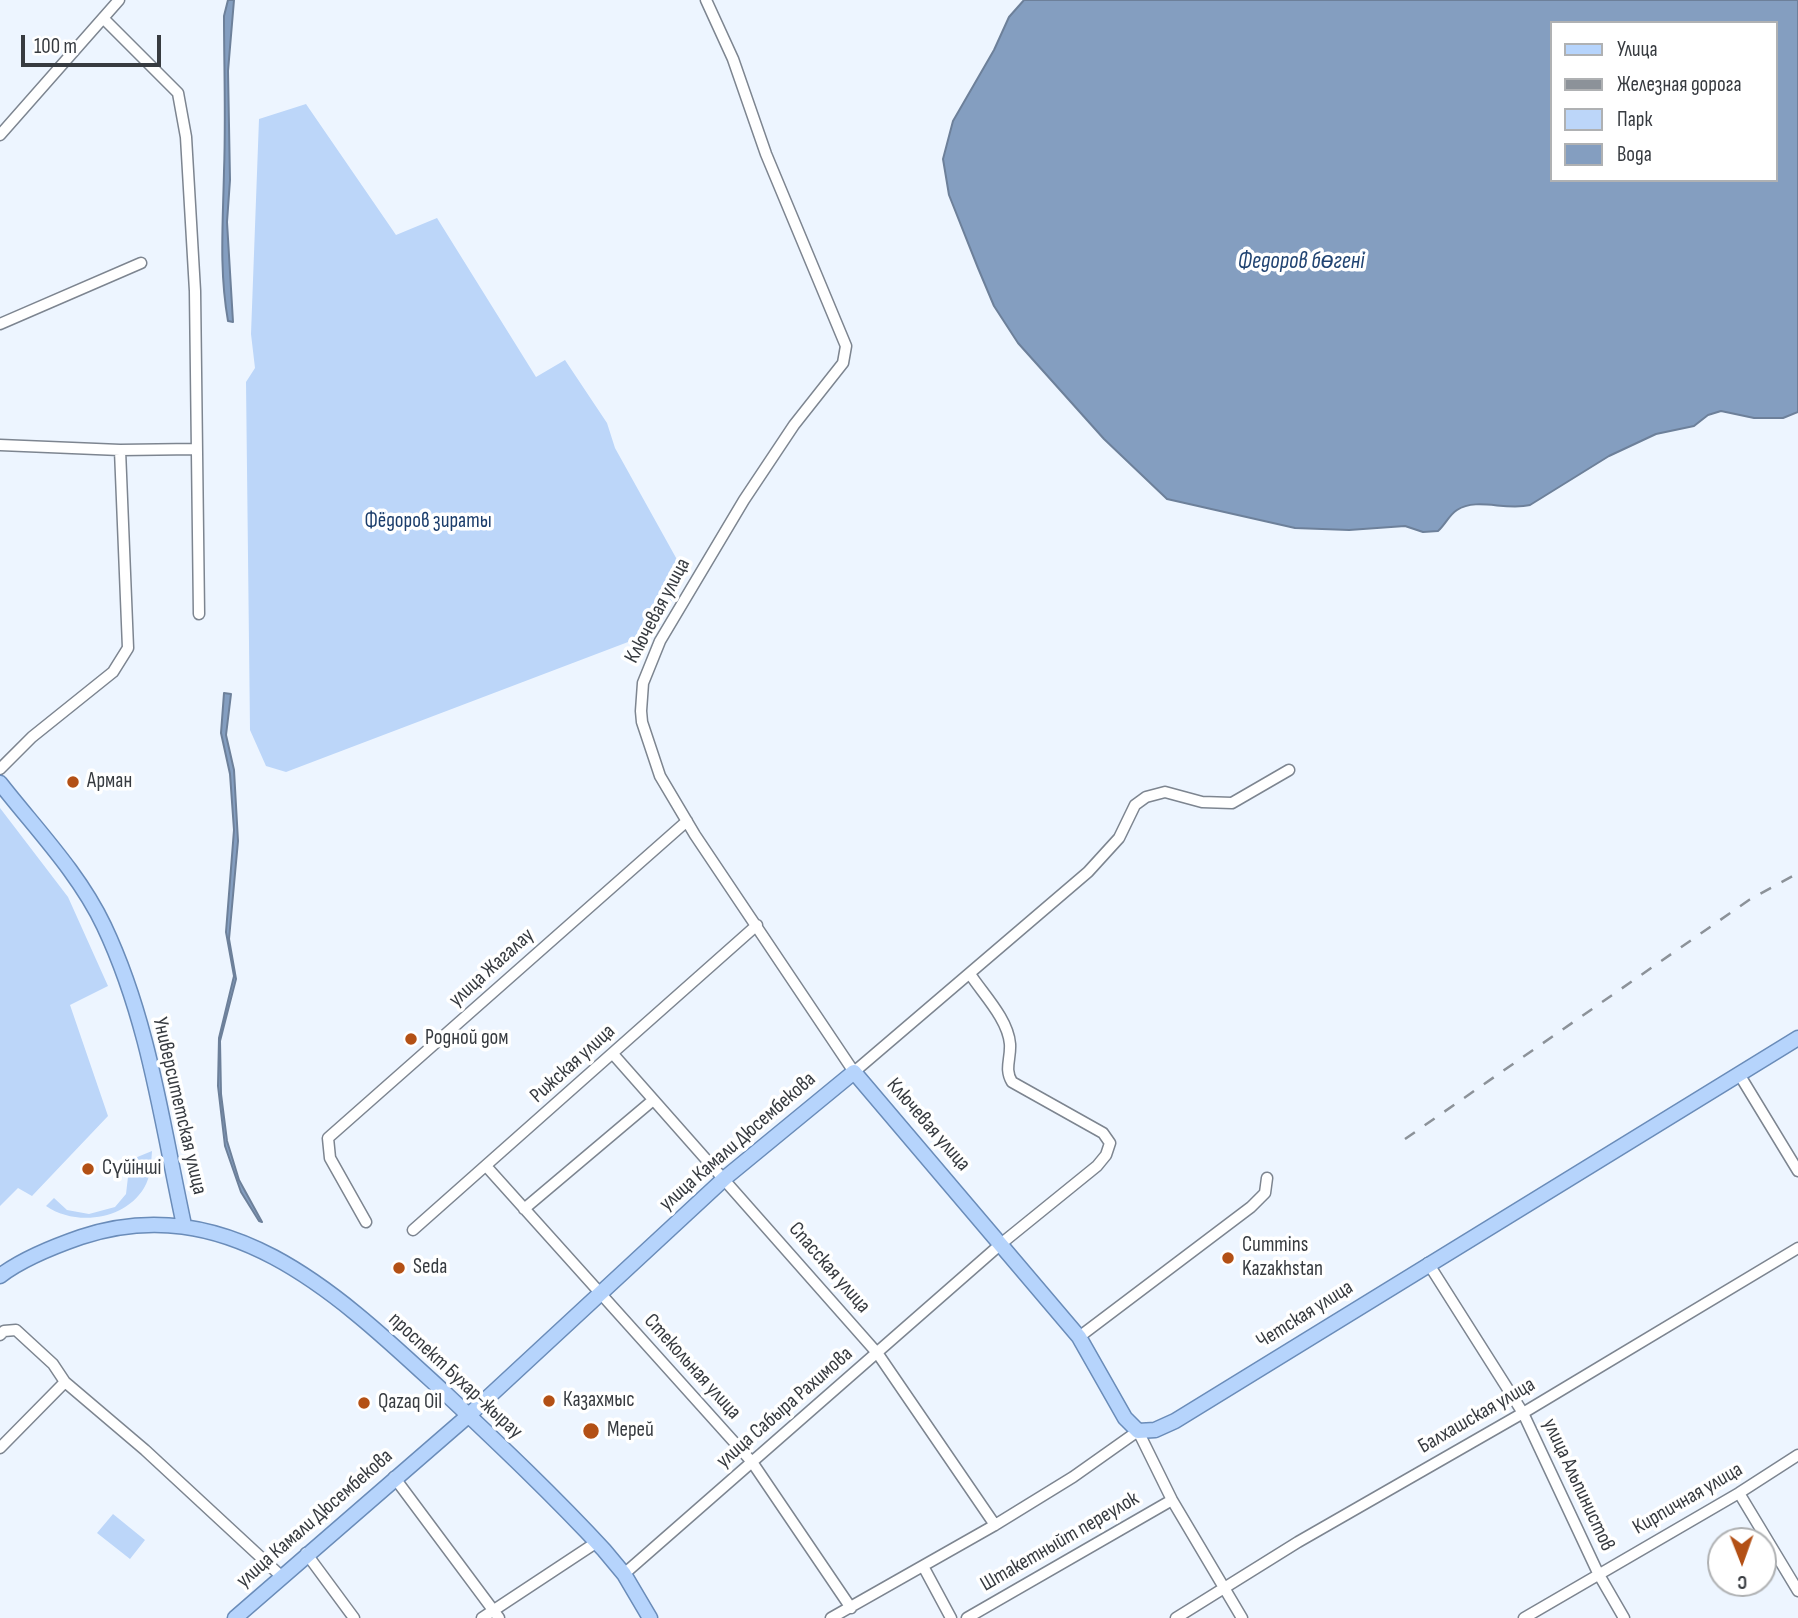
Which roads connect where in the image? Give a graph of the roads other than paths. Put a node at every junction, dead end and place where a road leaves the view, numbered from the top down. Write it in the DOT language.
graph roads {
  1 [pos="119,0"];
  2 [pos="706,0"];
  3 [pos="103,18"];
  4 [pos="0,135"];
  5 [pos="141,263"];
  6 [pos="0,324"];
  7 [pos="0,445"];
  8 [pos="195,449"];
  9 [pos="120,450"];
  10 [pos="199,614"];
  11 [pos="0,769"];
  12 [pos="1289,769"];
  13 [pos="0,783"];
  14 [pos="687,821"];
  15 [pos="757,925"];
  16 [pos="970,974"];
  17 [pos="1798,1038"];
  18 [pos="613,1054"];
  19 [pos="854,1072"];
  20 [pos="1739,1073"];
  21 [pos="652,1101"];
  22 [pos="1793,1151"];
  23 [pos="486,1166"];
  24 [pos="1798,1171"];
  25 [pos="725,1178"];
  26 [pos="1267,1178"];
  27 [pos="524,1209"];
  28 [pos="366,1222"];
  29 [pos="184,1225"];
  30 [pos="413,1230"];
  31 [pos="1002,1243"];
  32 [pos="1798,1248"];
  33 [pos="1428,1263"];
  34 [pos="0,1276"];
  35 [pos="598,1293"];
  36 [pos="0,1335"];
  37 [pos="1079,1336"];
  38 [pos="878,1354"];
  39 [pos="65,1382"];
  40 [pos="1522,1413"];
  41 [pos="469,1415"];
  42 [pos="1138,1431"];
  43 [pos="0,1448"];
  44 [pos="1798,1455"];
  45 [pos="752,1462"];
  46 [pos="394,1477"];
  47 [pos="1739,1493"];
  48 [pos="1172,1500"];
  49 [pos="995,1525"];
  50 [pos="597,1542"];
  51 [pos="306,1553"];
  52 [pos="923,1566"];
  53 [pos="1598,1573"];
  54 [pos="624,1574"];
  55 [pos="281,1576"];
  56 [pos="1224,1587"];
  57 [pos="1798,1591"];
  58 [pos="851,1608"];
  59 [pos="496,1614"];
  60 [pos="235,1618"];
  61 [pos="354,1618"];
  62 [pos="481,1618"];
  63 [pos="650,1618"];
  64 [pos="831,1618"];
  65 [pos="951,1618"];
  66 [pos="967,1618"];
  67 [pos="1176,1618"];
  68 [pos="1242,1618"];
  69 [pos="1524,1618"];
  70 [pos="1624,1618"];
  1 -- 3 [label="street"];
  2 -- 14 [label="street, Ключевая улица"];
  3 -- 4 [label="street"];
  3 -- 8 [label="street"];
  5 -- 6 [label="street"];
  7 -- 9 [label="street"];
  8 -- 9 [label="street"];
  8 -- 10 [label="street"];
  9 -- 11 [label="street"];
  12 -- 16 [label="street, улица Камали Дюсембекова"];
  13 -- 29 [label="main road, Университетская улица"];
  14 -- 15 [label="street, Ключевая улица"];
  14 -- 28 [label="street, улица Жагалау"];
  15 -- 18 [label="street, Рижская улица"];
  15 -- 19 [label="street, Ключевая улица"];
  16 -- 19 [label="street, улица Камали Дюсембекова"];
  16 -- 31 [label="street, улица Сабыра Рахимова"];
  17 -- 20 [label="main road, Четская улица"];
  18 -- 21 [label="street, Спасская улица"];
  18 -- 23 [label="street, Рижская улица"];
  19 -- 25 [label="main road, улица Камали Дюсембекова"];
  19 -- 31 [label="main road, Ключевая улица"];
  20 -- 22 [label="street"];
  20 -- 33 [label="main road, Четская улица"];
  21 -- 25 [label="street, Спасская улица"];
  21 -- 27 [label="street"];
  22 -- 24 [label="street"];
  23 -- 27 [label="street, Стекольная улица"];
  23 -- 30 [label="street, Рижская улица"];
  25 -- 35 [label="main road, улица Камали Дюсембекова"];
  25 -- 38 [label="street, Спасская улица"];
  26 -- 37 [label="street"];
  27 -- 35 [label="street, Стекольная улица"];
  29 -- 34 [label="main road, проспект Бухар-жырау"];
  29 -- 41 [label="main road, проспект Бухар-жырау"];
  31 -- 37 [label="main road, Ключевая улица"];
  31 -- 38 [label="street, улица Сабыра Рахимова"];
  32 -- 40 [label="street, Балхашская улица"];
  33 -- 40 [label="street, улица Альпинистов"];
  33 -- 42 [label="main road, Четская улица"];
  35 -- 41 [label="main road, улица Камали Дюсембекова"];
  35 -- 45 [label="street, Стекольная улица"];
  36 -- 39 [label="street"];
  37 -- 42 [label="main road, Ключевая улица"];
  38 -- 45 [label="street, улица Сабыра Рахимова"];
  38 -- 49 [label="street, Спасская улица"];
  39 -- 43 [label="street"];
  39 -- 55 [label="street"];
  40 -- 53 [label="street, улица Альпинистов"];
  40 -- 56 [label="street, Балхашская улица"];
  41 -- 46 [label="main road, улица Камали Дюсембекова"];
  41 -- 50 [label="main road, проспект Бухар-жырау"];
  42 -- 48 [label="street, Ключевая улица"];
  42 -- 49 [label="street, Четская улица"];
  44 -- 47 [label="street, Кирпичная улица"];
  45 -- 54 [label="street, улица Сабыра Рахимова"];
  45 -- 58 [label="street, Стекольная улица"];
  46 -- 51 [label="main road, улица Камали Дюсембекова"];
  46 -- 59 [label="street"];
  47 -- 53 [label="street, Кирпичная улица"];
  47 -- 57 [label="street"];
  48 -- 56 [label="street, Ключевая улица"];
  48 -- 66 [label="street, Штакетныйт переулок"];
  49 -- 52 [label="street, Четская улица"];
  50 -- 54 [label="main road, проспект Бухар-жырау"];
  50 -- 59 [label="street"];
  51 -- 55 [label="main road, улица Камали Дюсембекова"];
  51 -- 61 [label="street"];
  52 -- 58 [label="street, Четская улица"];
  52 -- 65 [label="street"];
  53 -- 69 [label="street, Кирпичная улица"];
  53 -- 70 [label="street, улица Альпинистов"];
  54 -- 63 [label="main road, проспект Бухар-жырау"];
  55 -- 60 [label="main road, улица Камали Дюсембекова"];
  56 -- 67 [label="street, Балхашская улица"];
  56 -- 68 [label="street, Ключевая улица"];
  58 -- 64 [label="street, Четская улица"];
  59 -- 62 [label="street"];
}
